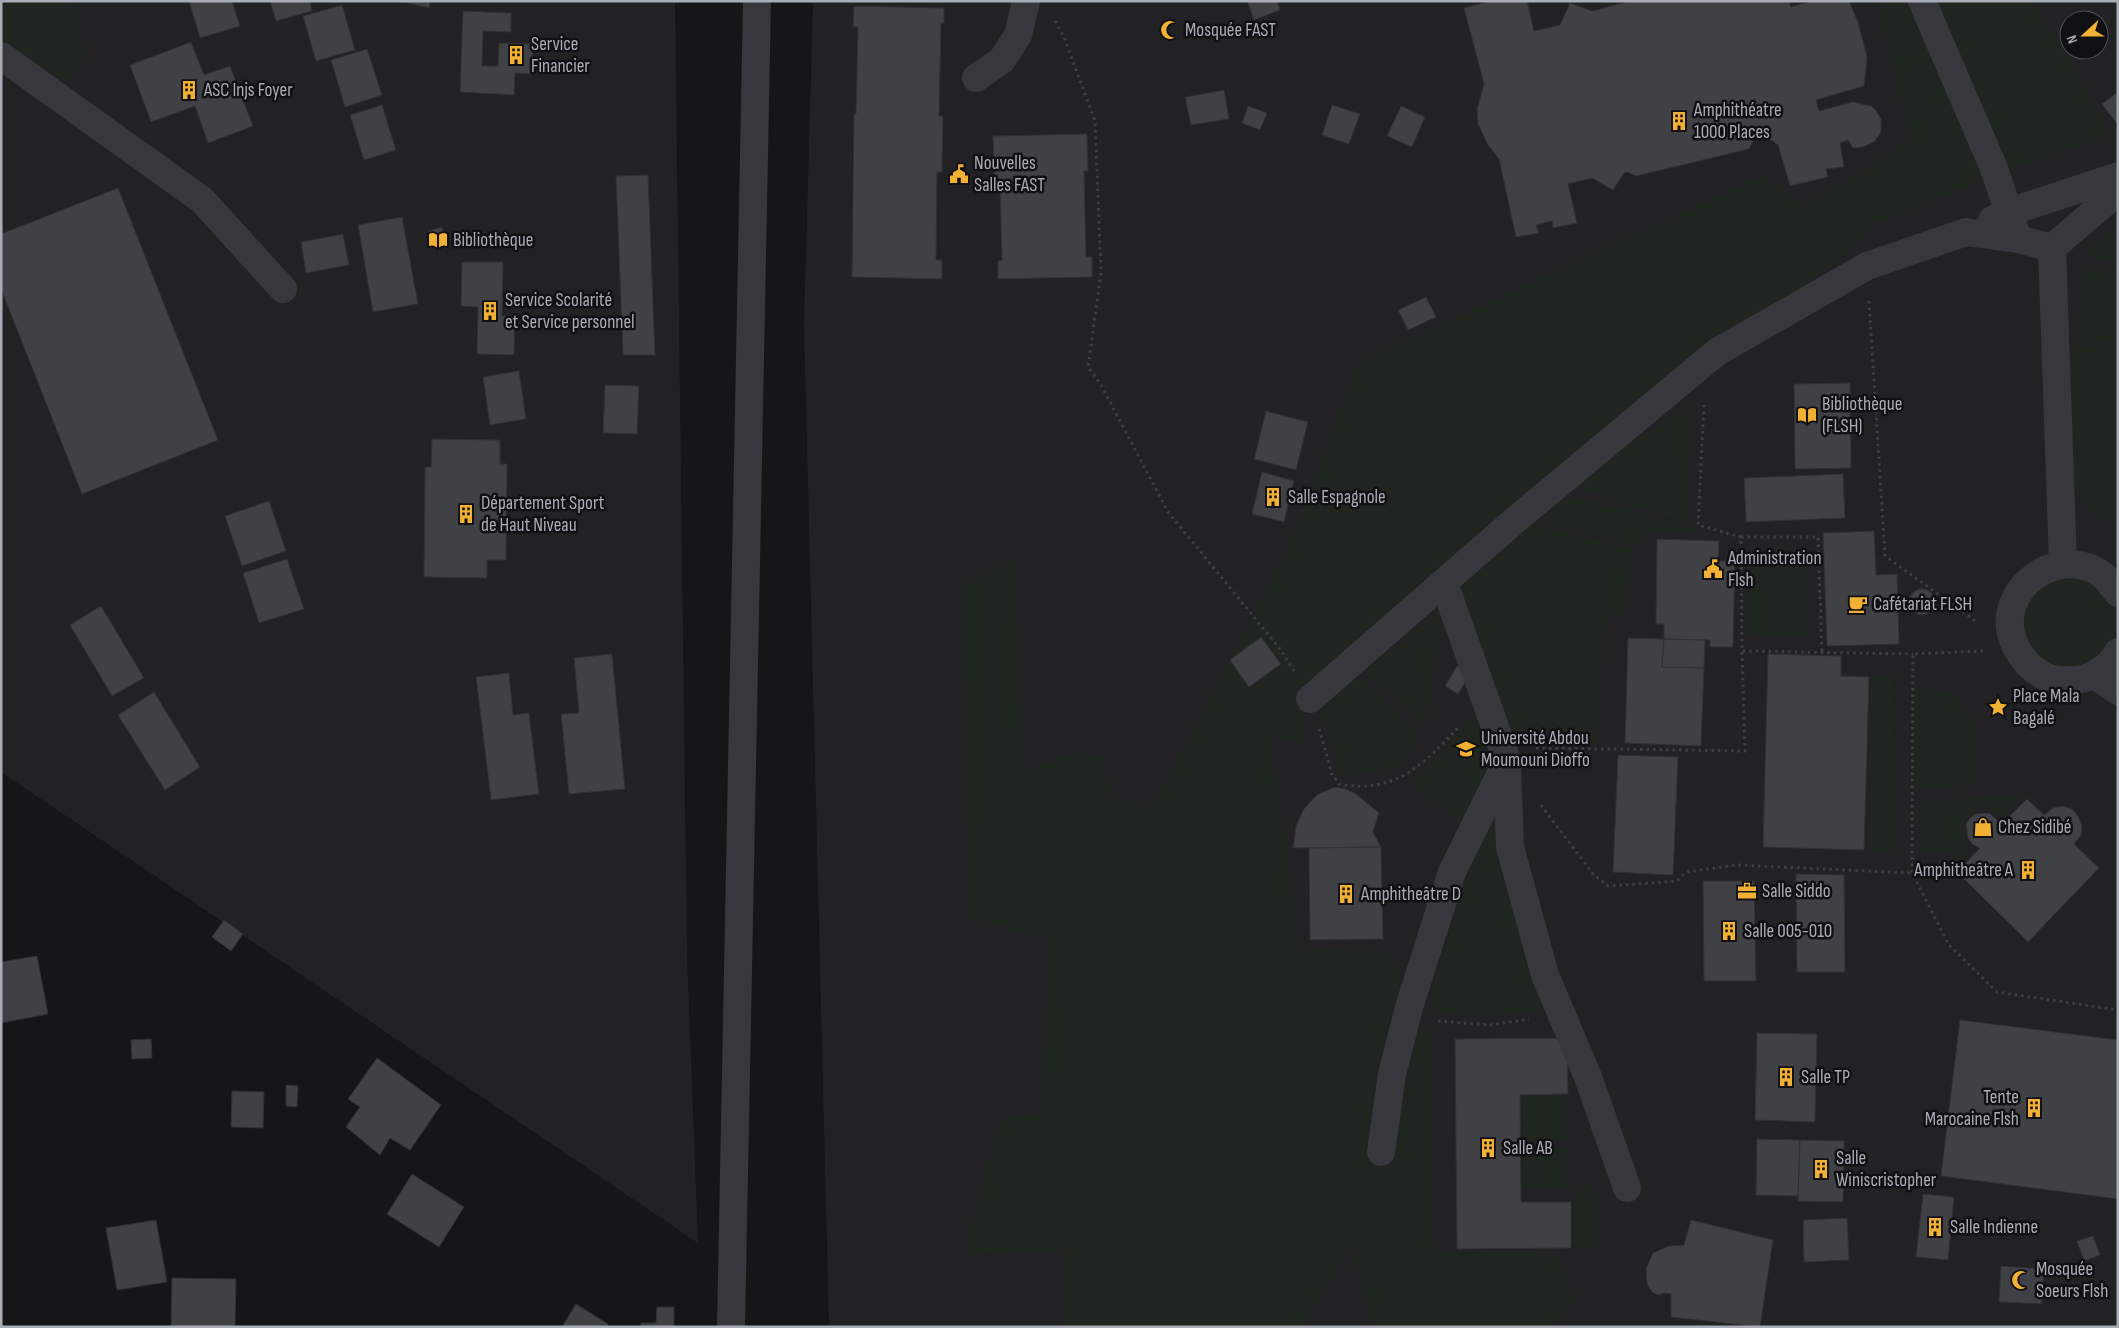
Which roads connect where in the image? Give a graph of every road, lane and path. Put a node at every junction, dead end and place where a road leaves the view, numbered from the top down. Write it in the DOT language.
graph roads {
  1 [pos="757,1"];
  2 [pos="1026,1"];
  3 [pos="1922,1"];
  4 [pos="1052,15"];
  5 [pos="1,56"];
  6 [pos="976,78"];
  7 [pos="2118,176"];
  8 [pos="2118,191"];
  9 [pos="2009,212"];
  10 [pos="1966,232"];
  11 [pos="2018,239"];
  12 [pos="2052,248"];
  13 [pos="1867,266"];
  14 [pos="283,289"];
  15 [pos="1706,362"];
  16 [pos="1741,537"];
  17 [pos="2063,564"];
  18 [pos="1444,583"];
  19 [pos="2118,593"];
  20 [pos="2016,650"];
  21 [pos="1742,651"];
  22 [pos="1822,652"];
  23 [pos="2118,652"];
  24 [pos="1913,654"];
  25 [pos="2095,675"];
  26 [pos="2118,691"];
  27 [pos="1310,699"];
  28 [pos="1485,700"];
  29 [pos="1505,754"];
  30 [pos="1912,873"];
  31 [pos="1410,1004"];
  32 [pos="2118,1010"];
  33 [pos="1562,1014"];
  34 [pos="1381,1152"];
  35 [pos="1627,1188"];
  36 [pos="731,1327"];
  1 -- 36 [label="lane"];
  2 -- 6 [label="lane"];
  3 -- 9 [label="lane"];
  4 -- 27 [label="path"];
  5 -- 14 [label="lane"];
  7 -- 9 [label="lane"];
  8 -- 12 [label="lane"];
  9 -- 10 [label="lane"];
  9 -- 11 [label="lane"];
  10 -- 11 [label="lane"];
  10 -- 13 [label="lane"];
  11 -- 12 [label="lane"];
  12 -- 17 [label="lane"];
  13 -- 15 [label="lane"];
  13 -- 20 [label="path"];
  15 -- 16 [label="path"];
  15 -- 18 [label="lane"];
  16 -- 21 [label="path"];
  16 -- 22 [label="path"];
  17 -- 19 [label="lane"];
  17 -- 20 [label="lane"];
  18 -- 27 [label="lane"];
  18 -- 28 [label="lane"];
  20 -- 24 [label="path"];
  20 -- 25 [label="lane"];
  21 -- 22 [label="path"];
  21 -- 29 [label="path"];
  22 -- 24 [label="path"];
  23 -- 25 [label="lane"];
  24 -- 30 [label="path"];
  25 -- 26 [label="lane"];
  27 -- 28 [label="path"];
  28 -- 29 [label="lane"];
  29 -- 30 [label="path"];
  29 -- 31 [label="lane"];
  29 -- 33 [label="lane"];
  30 -- 32 [label="path"];
  31 -- 33 [label="path"];
  31 -- 34 [label="lane"];
  33 -- 35 [label="lane"];
}
